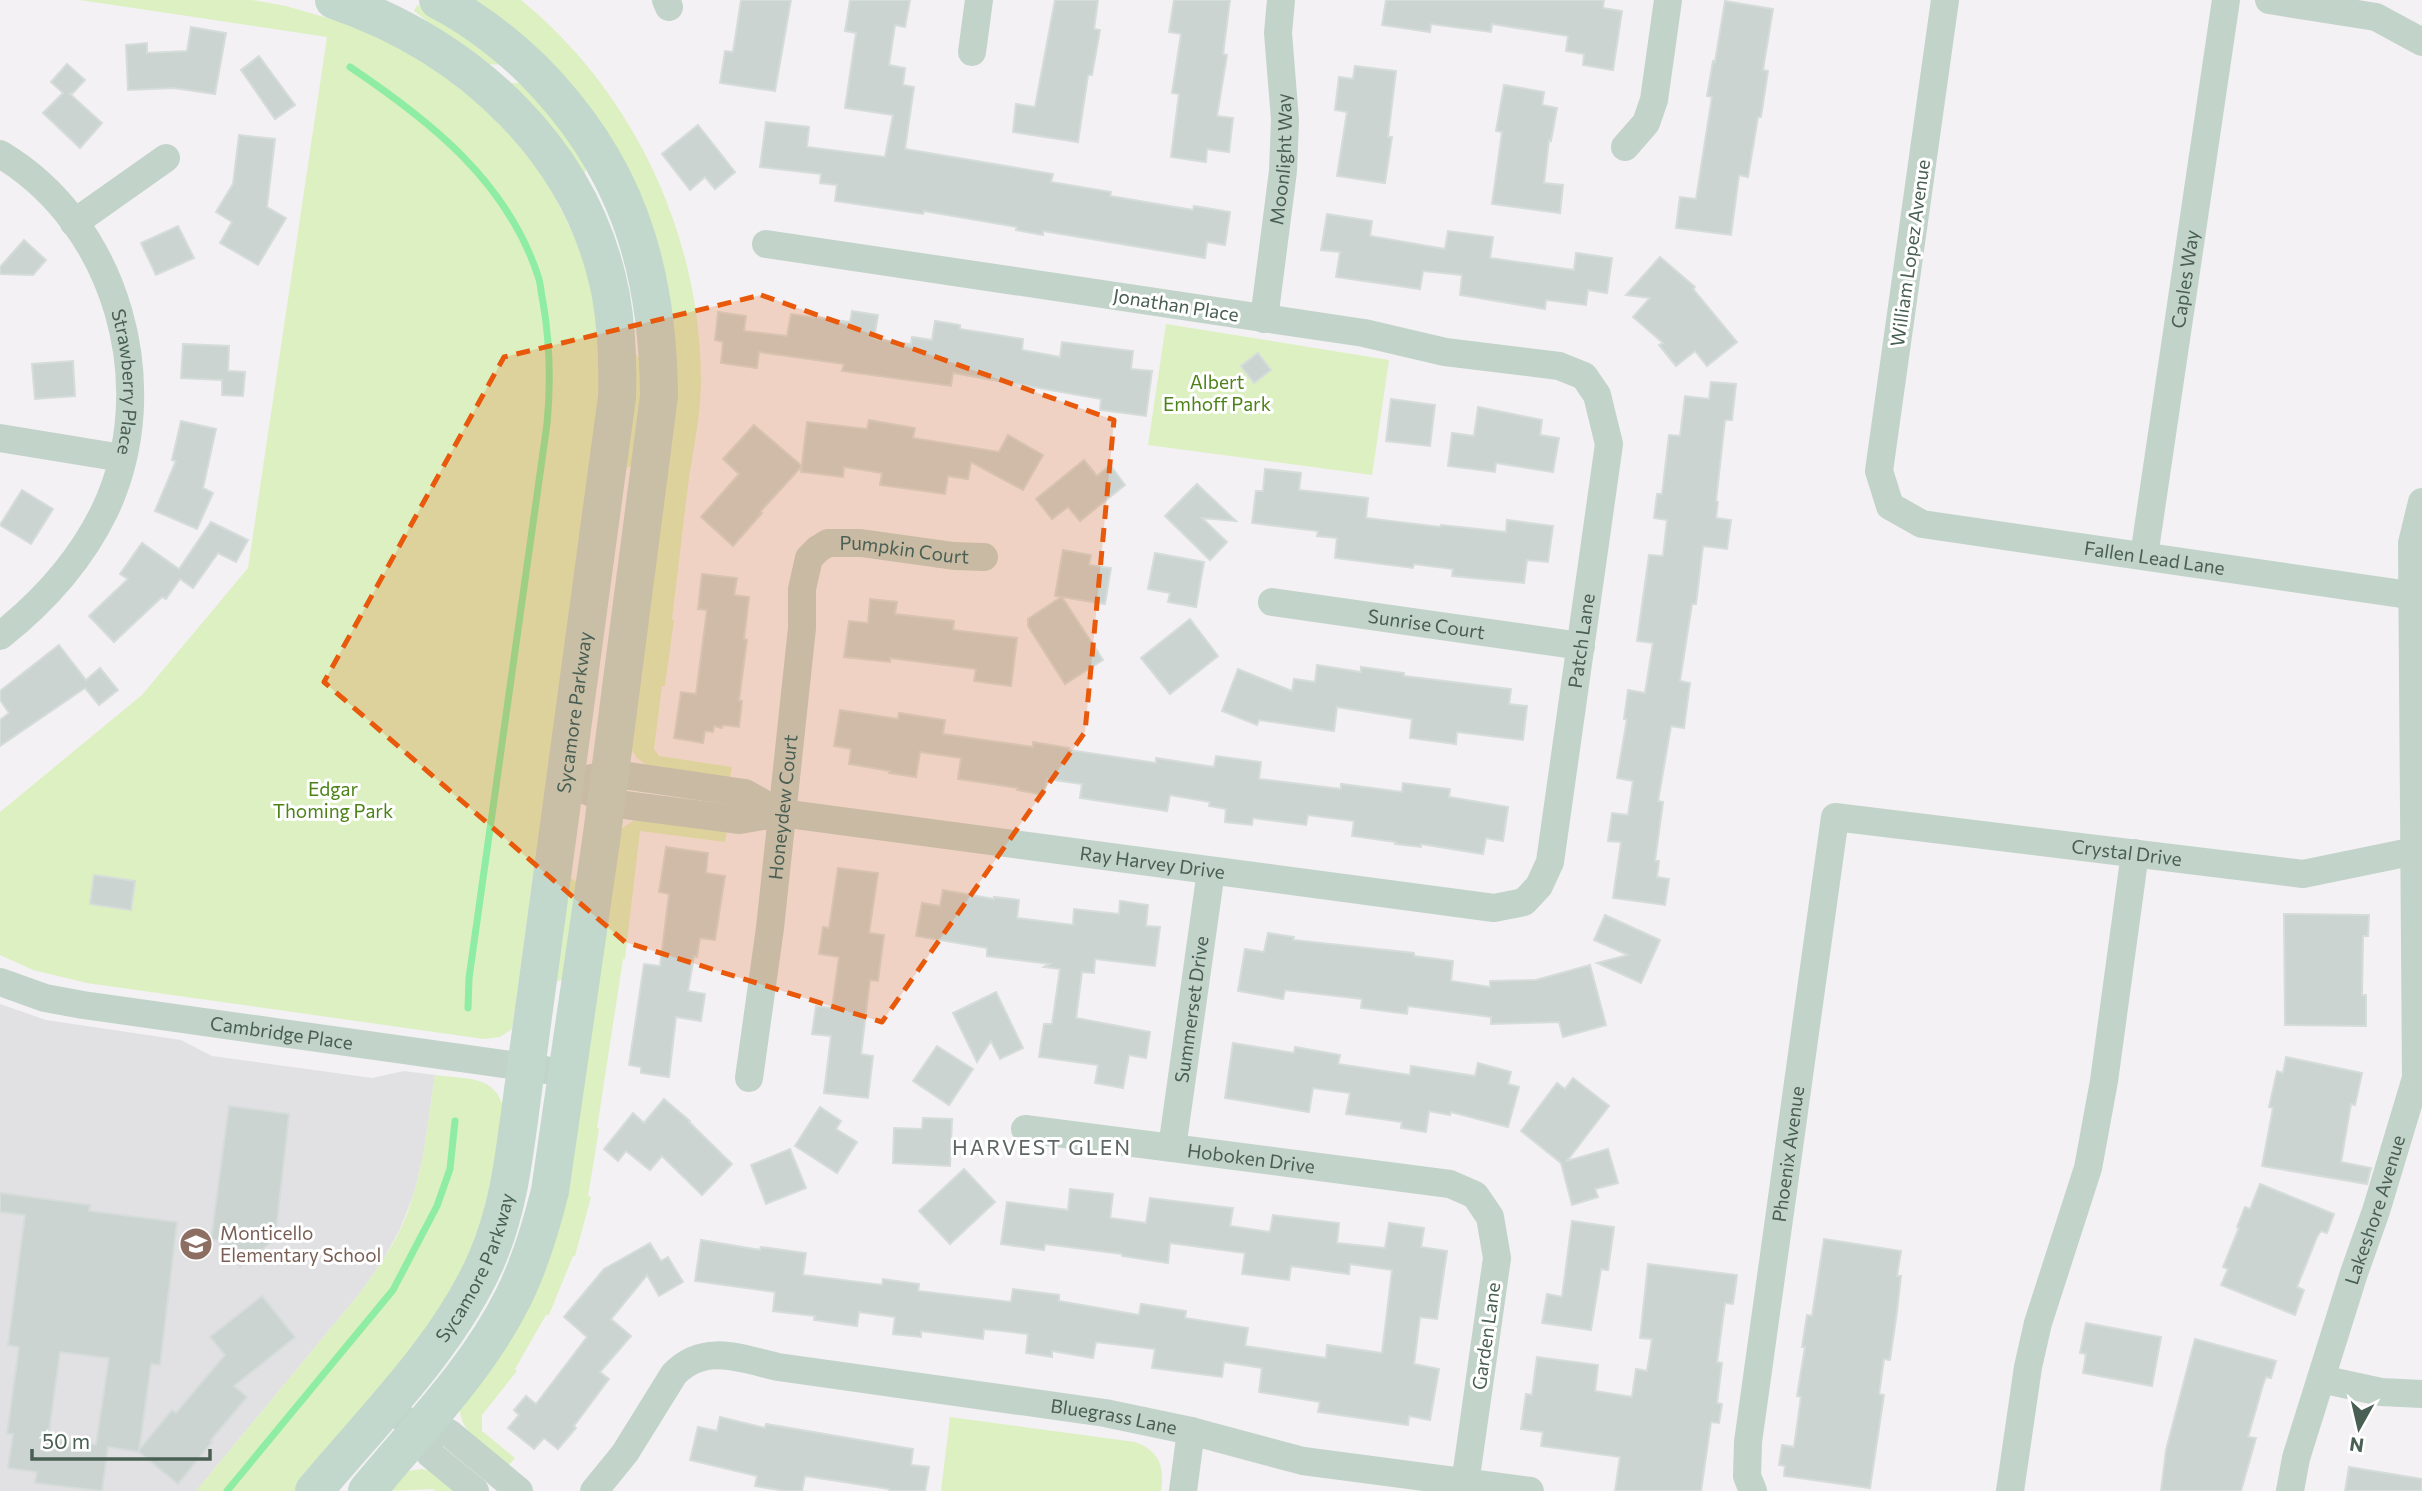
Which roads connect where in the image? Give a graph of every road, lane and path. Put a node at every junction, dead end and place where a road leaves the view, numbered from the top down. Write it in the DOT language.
graph roads {
  1 [pos="438,0"];
  2 [pos="979,0"];
  3 [pos="1281,0"];
  4 [pos="1668,0"];
  5 [pos="1945,0"];
  6 [pos="2226,0"];
  7 [pos="2269,0"];
  8 [pos="351,2"];
  9 [pos="2422,42"];
  10 [pos="972,52"];
  11 [pos="1625,148"];
  12 [pos="0,155"];
  13 [pos="166,158"];
  14 [pos="74,223"];
  15 [pos="766,244"];
  16 [pos="1264,319"];
  17 [pos="1584,376"];
  18 [pos="0,438"];
  19 [pos="122,458"];
  20 [pos="2422,502"];
  21 [pos="1890,506"];
  22 [pos="826,544"];
  23 [pos="2144,556"];
  24 [pos="984,557"];
  25 [pos="2417,597"];
  26 [pos="1272,602"];
  27 [pos="0,636"];
  28 [pos="1581,646"];
  29 [pos="565,781"];
  30 [pos="608,787"];
  31 [pos="781,813"];
  32 [pos="1835,817"];
  33 [pos="2415,851"];
  34 [pos="2135,853"];
  35 [pos="1210,871"];
  36 [pos="1524,902"];
  37 [pos="0,982"];
  38 [pos="526,1067"];
  39 [pos="567,1073"];
  40 [pos="749,1078"];
  41 [pos="2419,1078"];
  42 [pos="1025,1129"];
  43 [pos="1172,1148"];
  44 [pos="1475,1195"];
  45 [pos="2321,1378"];
  46 [pos="2422,1394"];
  47 [pos="386,1405"];
  48 [pos="418,1430"];
  49 [pos="1191,1431"];
  50 [pos="1465,1486"];
  51 [pos="314,1491"];
  52 [pos="367,1491"];
  53 [pos="475,1491"];
  54 [pos="519,1491"];
  55 [pos="594,1491"];
  56 [pos="1182,1491"];
  57 [pos="1530,1491"];
  58 [pos="1753,1491"];
  59 [pos="2010,1491"];
  60 [pos="2290,1491"];
  1 -- 30 [label="main road"];
  2 -- 10 [label="street"];
  3 -- 16 [label="street, Moonlight Way"];
  4 -- 11 [label="street"];
  5 -- 21 [label="street, William Lopez Avenue"];
  6 -- 23 [label="street, Caples Way"];
  7 -- 9 [label="street"];
  8 -- 29 [label="main road, Sycamore Parkway"];
  12 -- 14 [label="street, Strawberry Place"];
  13 -- 14 [label="street"];
  14 -- 19 [label="street, Strawberry Place"];
  15 -- 16 [label="street, Jonathan Place"];
  16 -- 17 [label="street, Jonathan Place"];
  17 -- 28 [label="street, Patch Lane"];
  18 -- 19 [label="street"];
  19 -- 27 [label="street, Strawberry Place"];
  20 -- 25 [label="street, Lakeshore Avenue"];
  21 -- 23 [label="street, Fallen Lead Lane"];
  22 -- 24 [label="street, Pumpkin Court"];
  22 -- 31 [label="street, Honeydew Court"];
  23 -- 25 [label="street, Fallen Lead Lane"];
  25 -- 33 [label="street, Lakeshore Avenue"];
  26 -- 28 [label="street, Sunrise Court"];
  28 -- 36 [label="street, Patch Lane"];
  29 -- 30 [label="street, Ray Harvey Drive"];
  29 -- 38 [label="main road, Sycamore Parkway"];
  30 -- 31 [label="street, Ray Harvey Drive"];
  30 -- 39 [label="main road"];
  31 -- 35 [label="street, Ray Harvey Drive"];
  31 -- 40 [label="street, Honeydew Court"];
  32 -- 34 [label="street, Crystal Drive"];
  32 -- 58 [label="street, Phoenix Avenue"];
  33 -- 34 [label="street, Crystal Drive"];
  33 -- 41 [label="street, Lakeshore Avenue"];
  34 -- 59 [label="street"];
  35 -- 36 [label="street, Ray Harvey Drive"];
  35 -- 43 [label="street, Summerset Drive"];
  37 -- 38 [label="street, Cambridge Place"];
  38 -- 39 [label="street, Cambridge Place"];
  38 -- 47 [label="main road, Sycamore Parkway"];
  39 -- 48 [label="main road"];
  41 -- 45 [label="street, Lakeshore Avenue"];
  42 -- 43 [label="street, Hoboken Drive"];
  43 -- 44 [label="street, Hoboken Drive"];
  44 -- 50 [label="street, Garden Lane"];
  45 -- 46 [label="street"];
  45 -- 60 [label="street, Lakeshore Avenue"];
  47 -- 48 [label="street"];
  47 -- 51 [label="main road, Sycamore Parkway"];
  48 -- 52 [label="main road"];
  48 -- 53 [label="street"];
  48 -- 54 [label="street"];
  49 -- 50 [label="street, Bluegrass Lane"];
  49 -- 55 [label="street, Bluegrass Lane"];
  49 -- 56 [label="street"];
  50 -- 57 [label="street, Bluegrass Lane"];
}
